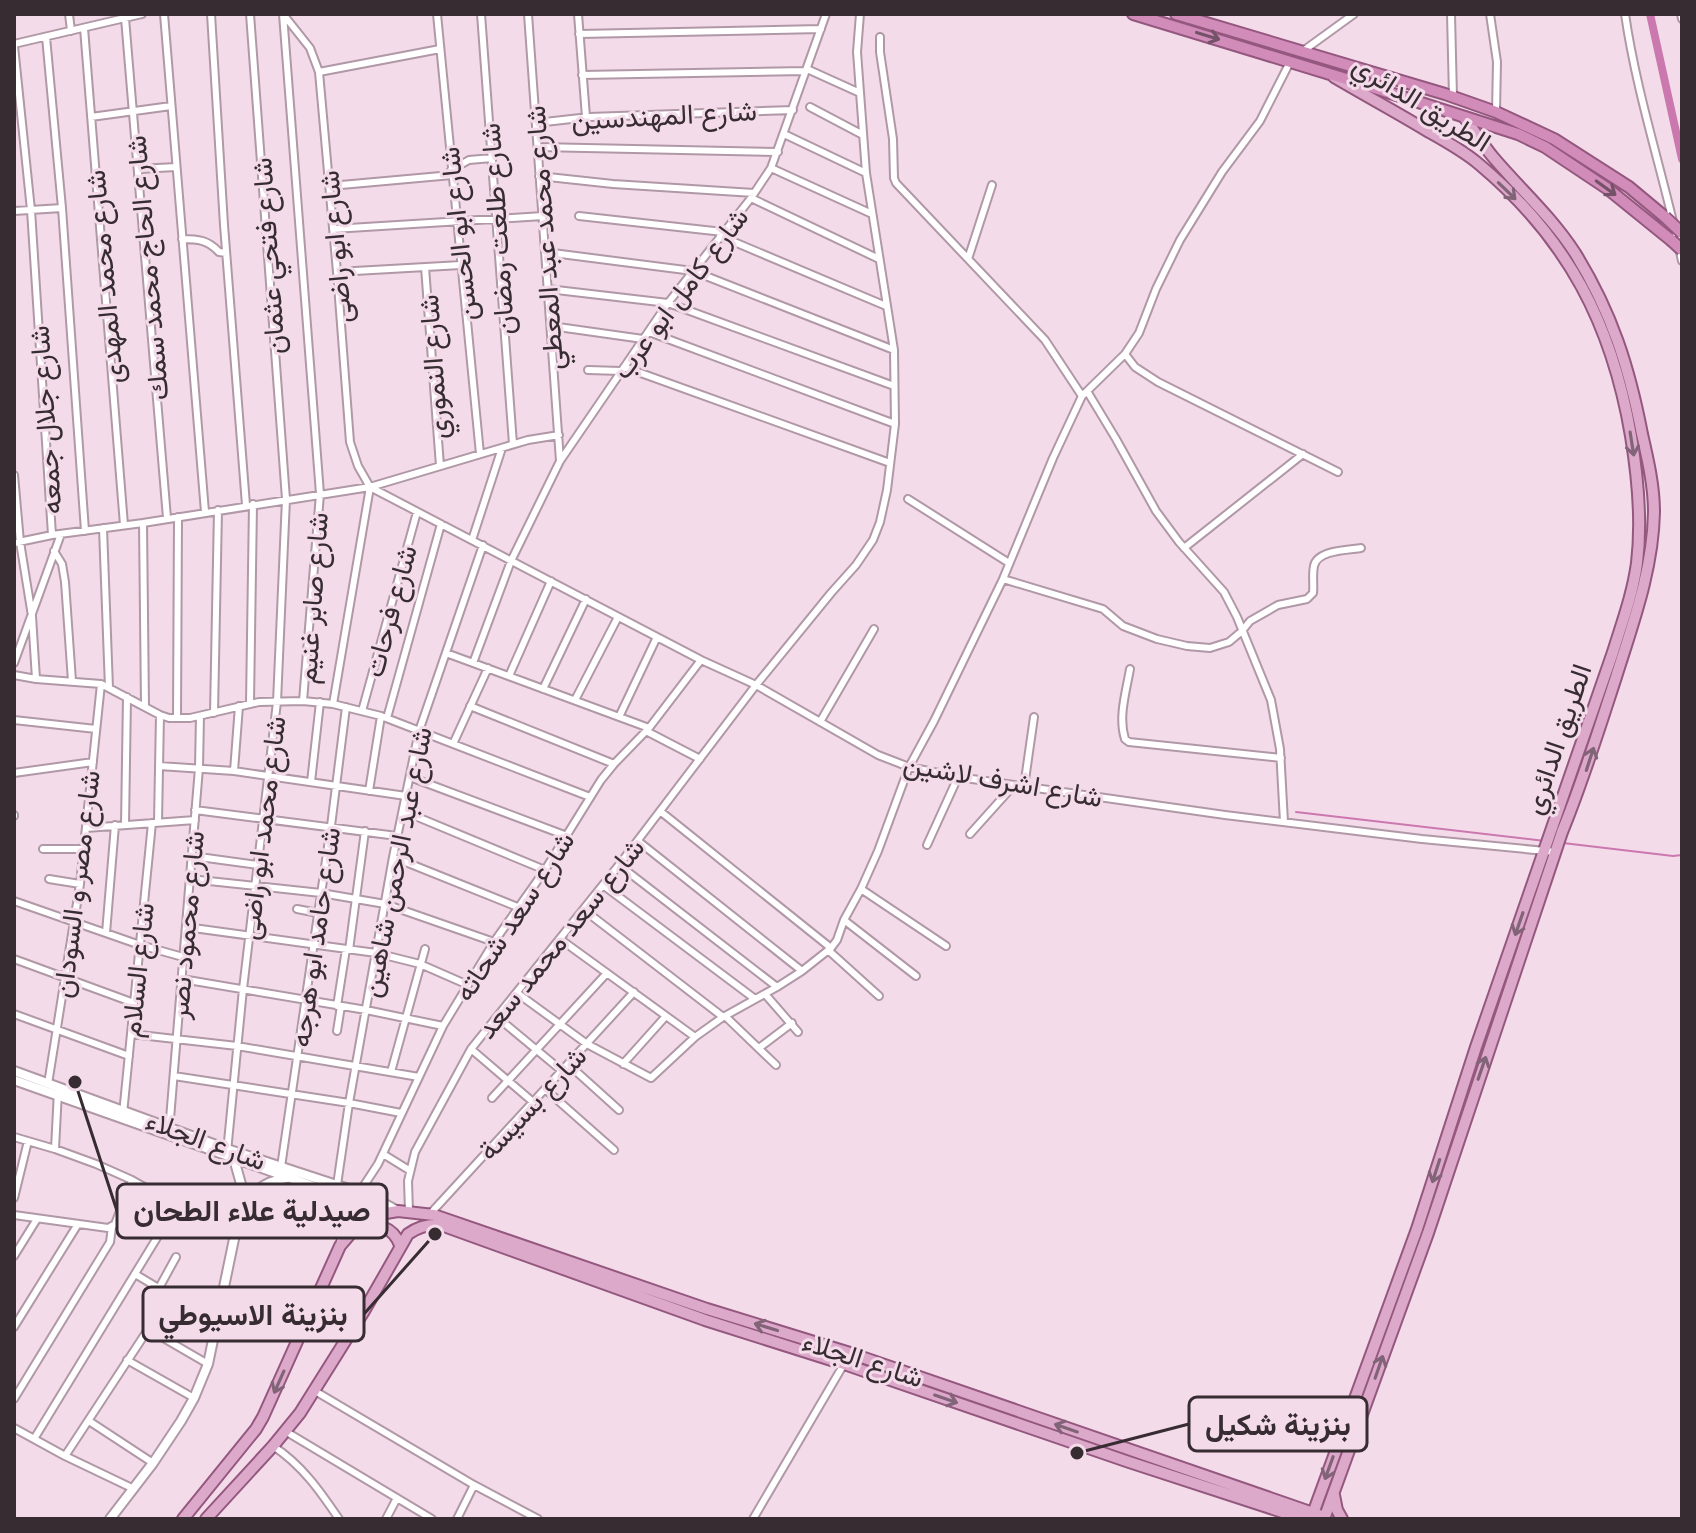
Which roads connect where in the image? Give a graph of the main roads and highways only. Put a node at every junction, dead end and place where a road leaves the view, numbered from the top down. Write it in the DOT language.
graph roads {
  1 [pos="1133,14"];
  2 [pos="1176,14"];
  3 [pos="1326,72"];
  4 [pos="1464,117"];
  5 [pos="1682,233"];
  6 [pos="1555,236"];
  7 [pos="1682,250"];
  8 [pos="1557,830"];
  9 [pos="348,1236"];
  10 [pos="400,1245"];
  11 [pos="598,1277"];
  12 [pos="1130,1457"];
  13 [pos="213,1482"];
  14 [pos="1334,1493"];
  15 [pos="227,1496"];
  16 [pos="194,1506"];
  17 [pos="1309,1517"];
  18 [pos="208,1518"];
  19 [pos="1324,1518"];
  20 [pos="183,1519"];
  21 [pos="1342,1519"];
  1 -- 3 [label="highway, الطريق الدائري, one-way"];
  2 -- 5 [label="highway, الطريق الدائري, bridge"];
  3 -- 4 [label="highway, الطريق الدائري"];
  3 -- 6 [label="main road, الطريق الدائري, one-way"];
  4 -- 6 [label="main road, الطريق الدائري"];
  4 -- 7 [label="highway, الطريق الدائري, one-way, bridge"];
  6 -- 8 [label="main road, الطريق الدائري"];
  14 -- 8 [label="main road, الطريق الدائري, one-way"];
  8 -- 17 [label="main road, الطريق الدائري, one-way"];
  9 -- 10 [label="main road"];
  9 -- 11 [label="main road, شارع الجلاء"];
  9 -- 13 [label="main road, شارع الجلاء, one-way"];
  10 -- 11 [label="main road, شارع الجلاء"];
  10 -- 15 [label="main road"];
  11 -- 12 [label="main road, شارع الجلاء, one-way"];
  12 -- 11 [label="main road, شارع الجلاء, one-way"];
  12 -- 17 [label="main road, شارع الجلاء"];
  13 -- 15 [label="main road"];
  13 -- 16 [label="main road, شارع الجلاء"];
  14 -- 19 [label="main road, الطريق الدائري"];
  14 -- 21 [label="main road"];
  15 -- 18 [label="main road"];
  16 -- 18 [label="main road"];
  16 -- 20 [label="main road, شارع الجلاء"];
  17 -- 19 [label="main road, شارع الجلاء"];
}
